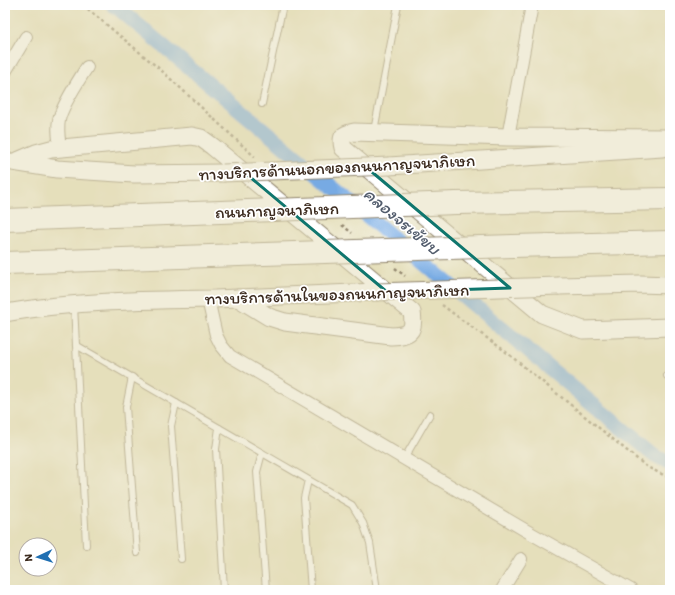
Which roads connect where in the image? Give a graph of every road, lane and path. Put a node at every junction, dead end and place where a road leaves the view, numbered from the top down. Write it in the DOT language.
graph roads {
  1 [pos="283,5"];
  2 [pos="398,5"];
  3 [pos="532,5"];
  4 [pos="26,37"];
  5 [pos="87,67"];
  6 [pos="5,72"];
  7 [pos="262,104"];
  8 [pos="374,132"];
  9 [pos="508,137"];
  10 [pos="670,139"];
  11 [pos="60,148"];
  12 [pos="10,161"];
  13 [pos="670,199"];
  14 [pos="5,220"];
  15 [pos="670,242"];
  16 [pos="5,263"];
  17 [pos="670,285"];
  18 [pos="238,298"];
  19 [pos="208,299"];
  20 [pos="74,304"];
  21 [pos="5,313"];
  22 [pos="670,326"];
  23 [pos="76,345"];
  24 [pos="132,377"];
  25 [pos="176,403"];
  26 [pos="430,414"];
  27 [pos="219,428"];
  28 [pos="262,453"];
  29 [pos="404,459"];
  30 [pos="308,480"];
  31 [pos="86,545"];
  32 [pos="137,553"];
  33 [pos="181,559"];
  34 [pos="521,559"];
  35 [pos="224,590"];
  36 [pos="266,590"];
  37 [pos="311,590"];
  38 [pos="377,590"];
  39 [pos="502,590"];
  40 [pos="631,590"];
  1 -- 7 [label="lane"];
  2 -- 8 [label="lane"];
  3 -- 9 [label="street"];
  4 -- 6 [label="street"];
  5 -- 11 [label="street"];
  8 -- 9 [label="main road"];
  8 -- 22 [label="main road"];
  9 -- 10 [label="main road"];
  10 -- 12 [label="main road, ทางบริการด้านนอกของถนนกาญจนาภิเษก, bridge"];
  11 -- 12 [label="main road"];
  11 -- 18 [label="main road"];
  13 -- 14 [label="highway, ถนนกาญจนาภิเษก, bridge"];
  15 -- 16 [label="highway, bridge"];
  17 -- 18 [label="main road, ทางบริการด้านในของถนนกาญจนาภิเษก, bridge"];
  18 -- 19 [label="main road, ทางบริการด้านในของถนนกาญจนาภิเษก"];
  19 -- 20 [label="main road, ทางบริการด้านในของถนนกาญจนาภิเษก"];
  19 -- 29 [label="street"];
  20 -- 21 [label="main road, ทางบริการด้านในของถนนกาญจนาภิเษก"];
  20 -- 23 [label="lane"];
  23 -- 24 [label="lane"];
  23 -- 31 [label="lane"];
  24 -- 25 [label="lane"];
  24 -- 32 [label="lane"];
  25 -- 27 [label="lane"];
  25 -- 33 [label="lane"];
  26 -- 29 [label="lane"];
  27 -- 28 [label="lane"];
  27 -- 35 [label="lane"];
  28 -- 30 [label="lane"];
  28 -- 36 [label="lane"];
  29 -- 40 [label="street"];
  30 -- 37 [label="lane"];
  30 -- 38 [label="lane"];
  34 -- 39 [label="street"];
}
